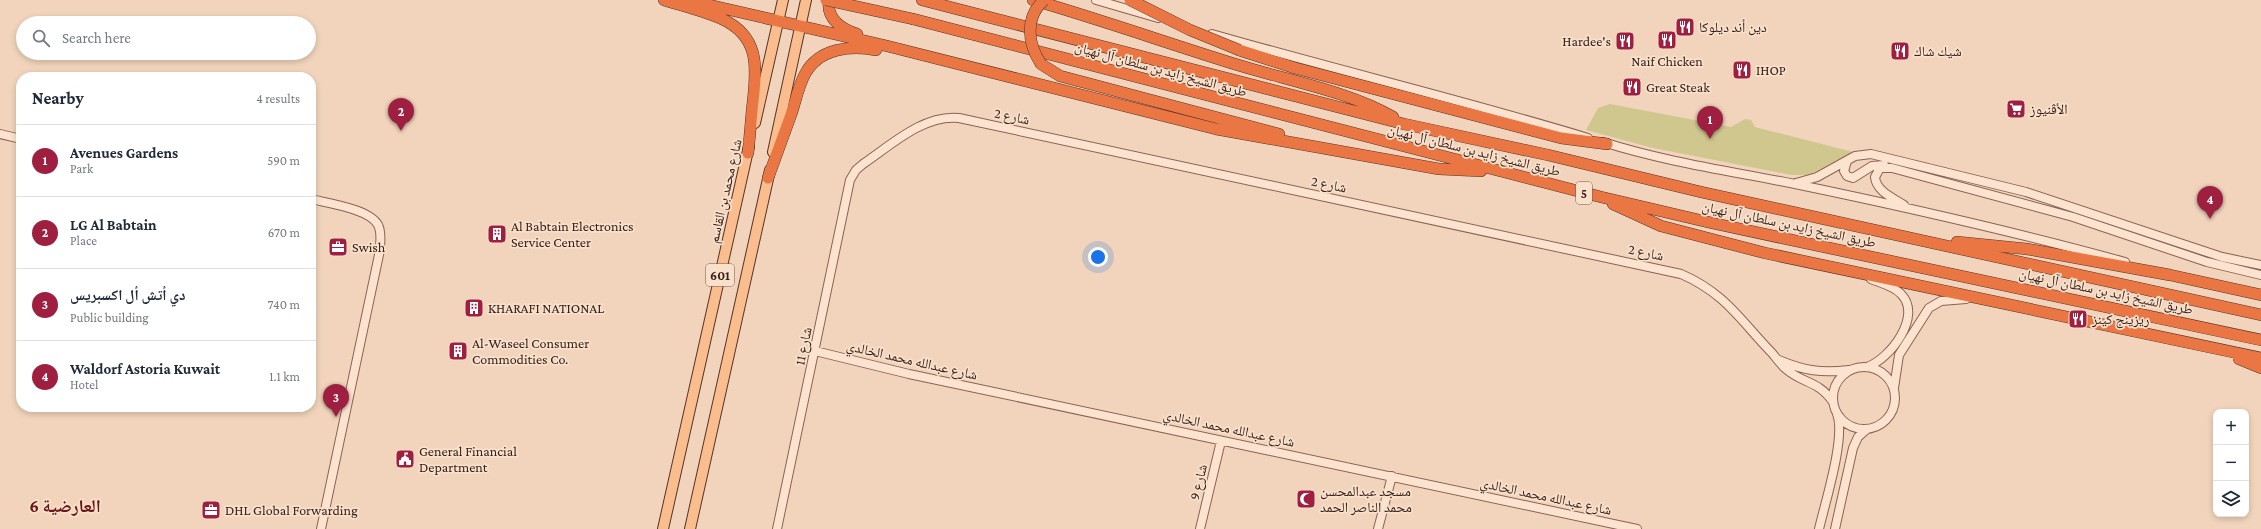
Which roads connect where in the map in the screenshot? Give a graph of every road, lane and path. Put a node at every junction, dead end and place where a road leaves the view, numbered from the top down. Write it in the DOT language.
graph roads {
  1 [pos="664,0"];
  2 [pos="687,0"];
  3 [pos="783,0"];
  4 [pos="806,0"];
  5 [pos="826,0"];
  6 [pos="829,0"];
  7 [pos="922,0"];
  8 [pos="1033,0"];
  9 [pos="1044,0"];
  10 [pos="1096,0"];
  11 [pos="1130,0"];
  12 [pos="778,21"];
  13 [pos="800,26"];
  14 [pos="887,46"];
  15 [pos="998,74"];
  16 [pos="1404,124"];
  17 [pos="0,134"];
  18 [pos="16,138"];
  19 [pos="1607,144"];
  20 [pos="748,153"];
  21 [pos="1367,155"];
  22 [pos="1847,161"];
  23 [pos="1892,168"];
  24 [pos="856,170"];
  25 [pos="1494,170"];
  26 [pos="768,178"];
  27 [pos="1794,184"];
  28 [pos="1601,197"];
  29 [pos="316,200"];
  30 [pos="1908,208"];
  31 [pos="1915,238"];
  32 [pos="2261,265"];
  33 [pos="1843,270"];
  34 [pos="2170,275"];
  35 [pos="2261,275"];
  36 [pos="2261,295"];
  37 [pos="1995,301"];
  38 [pos="2261,315"];
  39 [pos="2178,340"];
  40 [pos="2261,340"];
  41 [pos="815,351"];
  42 [pos="2261,358"];
  43 [pos="1778,360"];
  44 [pos="1867,367"];
  45 [pos="2261,368"];
  46 [pos="1852,369"];
  47 [pos="1894,389"];
  48 [pos="1833,402"];
  49 [pos="1836,412"];
  50 [pos="1867,429"];
  51 [pos="1221,441"];
  52 [pos="1392,476"];
  53 [pos="699,491"];
  54 [pos="321,529"];
  55 [pos="662,529"];
  56 [pos="690,529"];
  57 [pos="696,529"];
  58 [pos="776,529"];
  59 [pos="1200,529"];
  60 [pos="1378,529"];
  61 [pos="1637,529"];
  62 [pos="1820,529"];
  63 [pos="1835,529"];
  1 -- 20 [label="highway"];
  2 -- 12 [label="highway"];
  3 -- 12 [label="main road, شارع محمد بن القاسم / 601"];
  4 -- 13 [label="main road, 601"];
  5 -- 25 [label="highway, طريق الشيخ زايد بن سلطان آل نهيان / 5, bridge"];
  6 -- 14 [label="highway"];
  7 -- 16 [label="highway, طريق الشيخ زايد بن سلطان آل نهيان / 5"];
  8 -- 16 [label="highway"];
  9 -- 21 [label="highway, bridge"];
  10 -- 19 [label="street"];
  11 -- 19 [label="highway, bridge"];
  12 -- 13 [label="highway"];
  12 -- 20 [label="main road, شارع محمد بن القاسم / 601"];
  13 -- 14 [label="highway"];
  13 -- 26 [label="main road, 601"];
  14 -- 15 [label="highway"];
  15 -- 21 [label="highway"];
  15 -- 26 [label="highway"];
  16 -- 31 [label="highway, طريق الشيخ زايد بن سلطان آل نهيان / 5"];
  17 -- 18 [label="street"];
  19 -- 27 [label="street"];
  20 -- 55 [label="main road, شارع محمد بن القاسم / 601"];
  21 -- 25 [label="highway"];
  22 -- 23 [label="street"];
  22 -- 27 [label="street"];
  22 -- 32 [label="street"];
  23 -- 30 [label="street"];
  23 -- 35 [label="street"];
  24 -- 41 [label="street, شارع 11"];
  24 -- 43 [label="street, شارع 2"];
  25 -- 28 [label="highway, طريق الشيخ زايد بن سلطان آل نهيان / 5"];
  26 -- 53 [label="main road, 601"];
  27 -- 30 [label="street"];
  28 -- 33 [label="highway"];
  28 -- 40 [label="highway, طريق الشيخ زايد بن سلطان آل نهيان / 5"];
  29 -- 54 [label="street"];
  30 -- 34 [label="street"];
  31 -- 34 [label="highway"];
  31 -- 38 [label="highway, طريق الشيخ زايد بن سلطان آل نهيان / 5"];
  33 -- 37 [label="highway"];
  33 -- 44 [label="street"];
  34 -- 36 [label="highway"];
  37 -- 39 [label="highway"];
  37 -- 47 [label="street"];
  39 -- 42 [label="highway"];
  39 -- 45 [label="highway"];
  41 -- 51 [label="street, شارع عبدالله محمد الخالدي"];
  41 -- 58 [label="street, شارع 11"];
  43 -- 46 [label="street, شارع 2"];
  43 -- 48 [label="street, شارع 2"];
  44 -- 46 [label="street"];
  44 -- 47 [label="street"];
  46 -- 48 [label="street"];
  47 -- 50 [label="street"];
  48 -- 49 [label="street"];
  49 -- 50 [label="street"];
  49 -- 62 [label="street"];
  50 -- 63 [label="street"];
  51 -- 52 [label="street, شارع عبدالله محمد الخالدي"];
  51 -- 59 [label="street, شارع 9"];
  52 -- 60 [label="street"];
  52 -- 61 [label="street, شارع عبدالله محمد الخالدي"];
  53 -- 56 [label="main road, 601"];
  53 -- 57 [label="street"];
}
